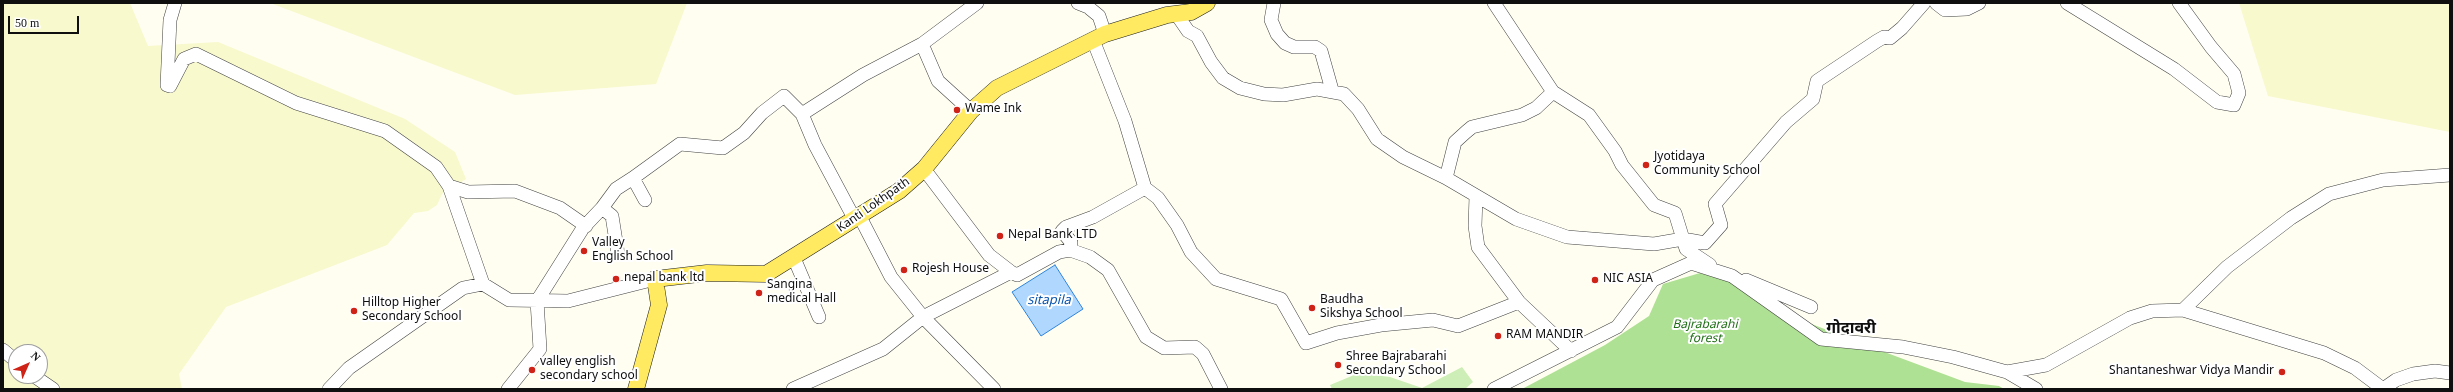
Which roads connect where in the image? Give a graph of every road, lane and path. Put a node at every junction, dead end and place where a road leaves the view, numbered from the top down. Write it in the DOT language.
graph roads {
  1 [pos="175,3"];
  2 [pos="977,3"];
  3 [pos="1078,3"];
  4 [pos="1206,3"];
  5 [pos="1274,3"];
  6 [pos="1494,3"];
  7 [pos="1924,3"];
  8 [pos="1936,3"];
  9 [pos="1979,3"];
  10 [pos="2067,3"];
  11 [pos="2179,3"];
  12 [pos="1095,6"];
  13 [pos="1177,15"];
  14 [pos="1099,37"];
  15 [pos="922,44"];
  16 [pos="1332,90"];
  17 [pos="1553,92"];
  18 [pos="971,111"];
  19 [pos="802,114"];
  20 [pos="924,169"];
  21 [pos="2450,175"];
  22 [pos="633,178"];
  23 [pos="1446,178"];
  24 [pos="449,186"];
  25 [pos="1145,188"];
  26 [pos="1476,196"];
  27 [pos="645,200"];
  28 [pos="602,208"];
  29 [pos="858,219"];
  30 [pos="586,226"];
  31 [pos="1683,239"];
  32 [pos="1070,250"];
  33 [pos="618,254"];
  34 [pos="794,258"];
  35 [pos="1011,272"];
  36 [pos="655,279"];
  37 [pos="483,284"];
  38 [pos="537,300"];
  39 [pos="1519,302"];
  40 [pos="1811,307"];
  41 [pos="2183,310"];
  42 [pos="820,317"];
  43 [pos="923,317"];
  44 [pos="1571,352"];
  45 [pos="2007,372"];
  46 [pos="2450,373"];
  47 [pos="329,389"];
  48 [pos="508,389"];
  49 [pos="636,389"];
  50 [pos="793,389"];
  51 [pos="994,389"];
  52 [pos="1221,389"];
  53 [pos="1494,389"];
  54 [pos="2036,389"];
  55 [pos="2383,389"];
  1 -- 24 [label="street"];
  2 -- 15 [label="street"];
  3 -- 12 [label="street"];
  4 -- 13 [label="main road, Kanti Lokhpath"];
  5 -- 16 [label="street"];
  6 -- 17 [label="street"];
  7 -- 31 [label="street"];
  8 -- 9 [label="street"];
  10 -- 11 [label="street"];
  12 -- 14 [label="street"];
  13 -- 14 [label="main road, Kanti Lokhpath"];
  13 -- 16 [label="street"];
  14 -- 18 [label="main road, Kanti Lokhpath"];
  14 -- 25 [label="street"];
  15 -- 18 [label="street"];
  15 -- 19 [label="street"];
  16 -- 23 [label="street"];
  17 -- 23 [label="street"];
  17 -- 31 [label="street"];
  18 -- 20 [label="main road, Kanti Lokhpath"];
  19 -- 22 [label="street"];
  19 -- 29 [label="street"];
  20 -- 29 [label="main road, Kanti Lokhpath"];
  20 -- 35 [label="street"];
  21 -- 41 [label="street"];
  22 -- 27 [label="street"];
  22 -- 28 [label="street"];
  23 -- 26 [label="street"];
  24 -- 30 [label="street"];
  24 -- 37 [label="street"];
  25 -- 32 [label="street"];
  25 -- 39 [label="street"];
  26 -- 31 [label="street"];
  26 -- 39 [label="street"];
  28 -- 30 [label="street"];
  28 -- 33 [label="street"];
  29 -- 34 [label="main road, Kanti Lokhpath"];
  29 -- 43 [label="street"];
  30 -- 38 [label="street"];
  31 -- 40 [label="street"];
  32 -- 35 [label="street"];
  32 -- 52 [label="street"];
  34 -- 36 [label="main road, Kanti Lokhpath"];
  34 -- 42 [label="street"];
  35 -- 43 [label="street"];
  36 -- 38 [label="street"];
  36 -- 49 [label="main road"];
  37 -- 38 [label="street"];
  37 -- 47 [label="street"];
  38 -- 48 [label="street"];
  39 -- 44 [label="street"];
  41 -- 45 [label="street"];
  41 -- 55 [label="street"];
  43 -- 50 [label="street"];
  43 -- 51 [label="street"];
  44 -- 45 [label="street"];
  44 -- 53 [label="street"];
  45 -- 54 [label="street"];
  46 -- 55 [label="street"];
}
